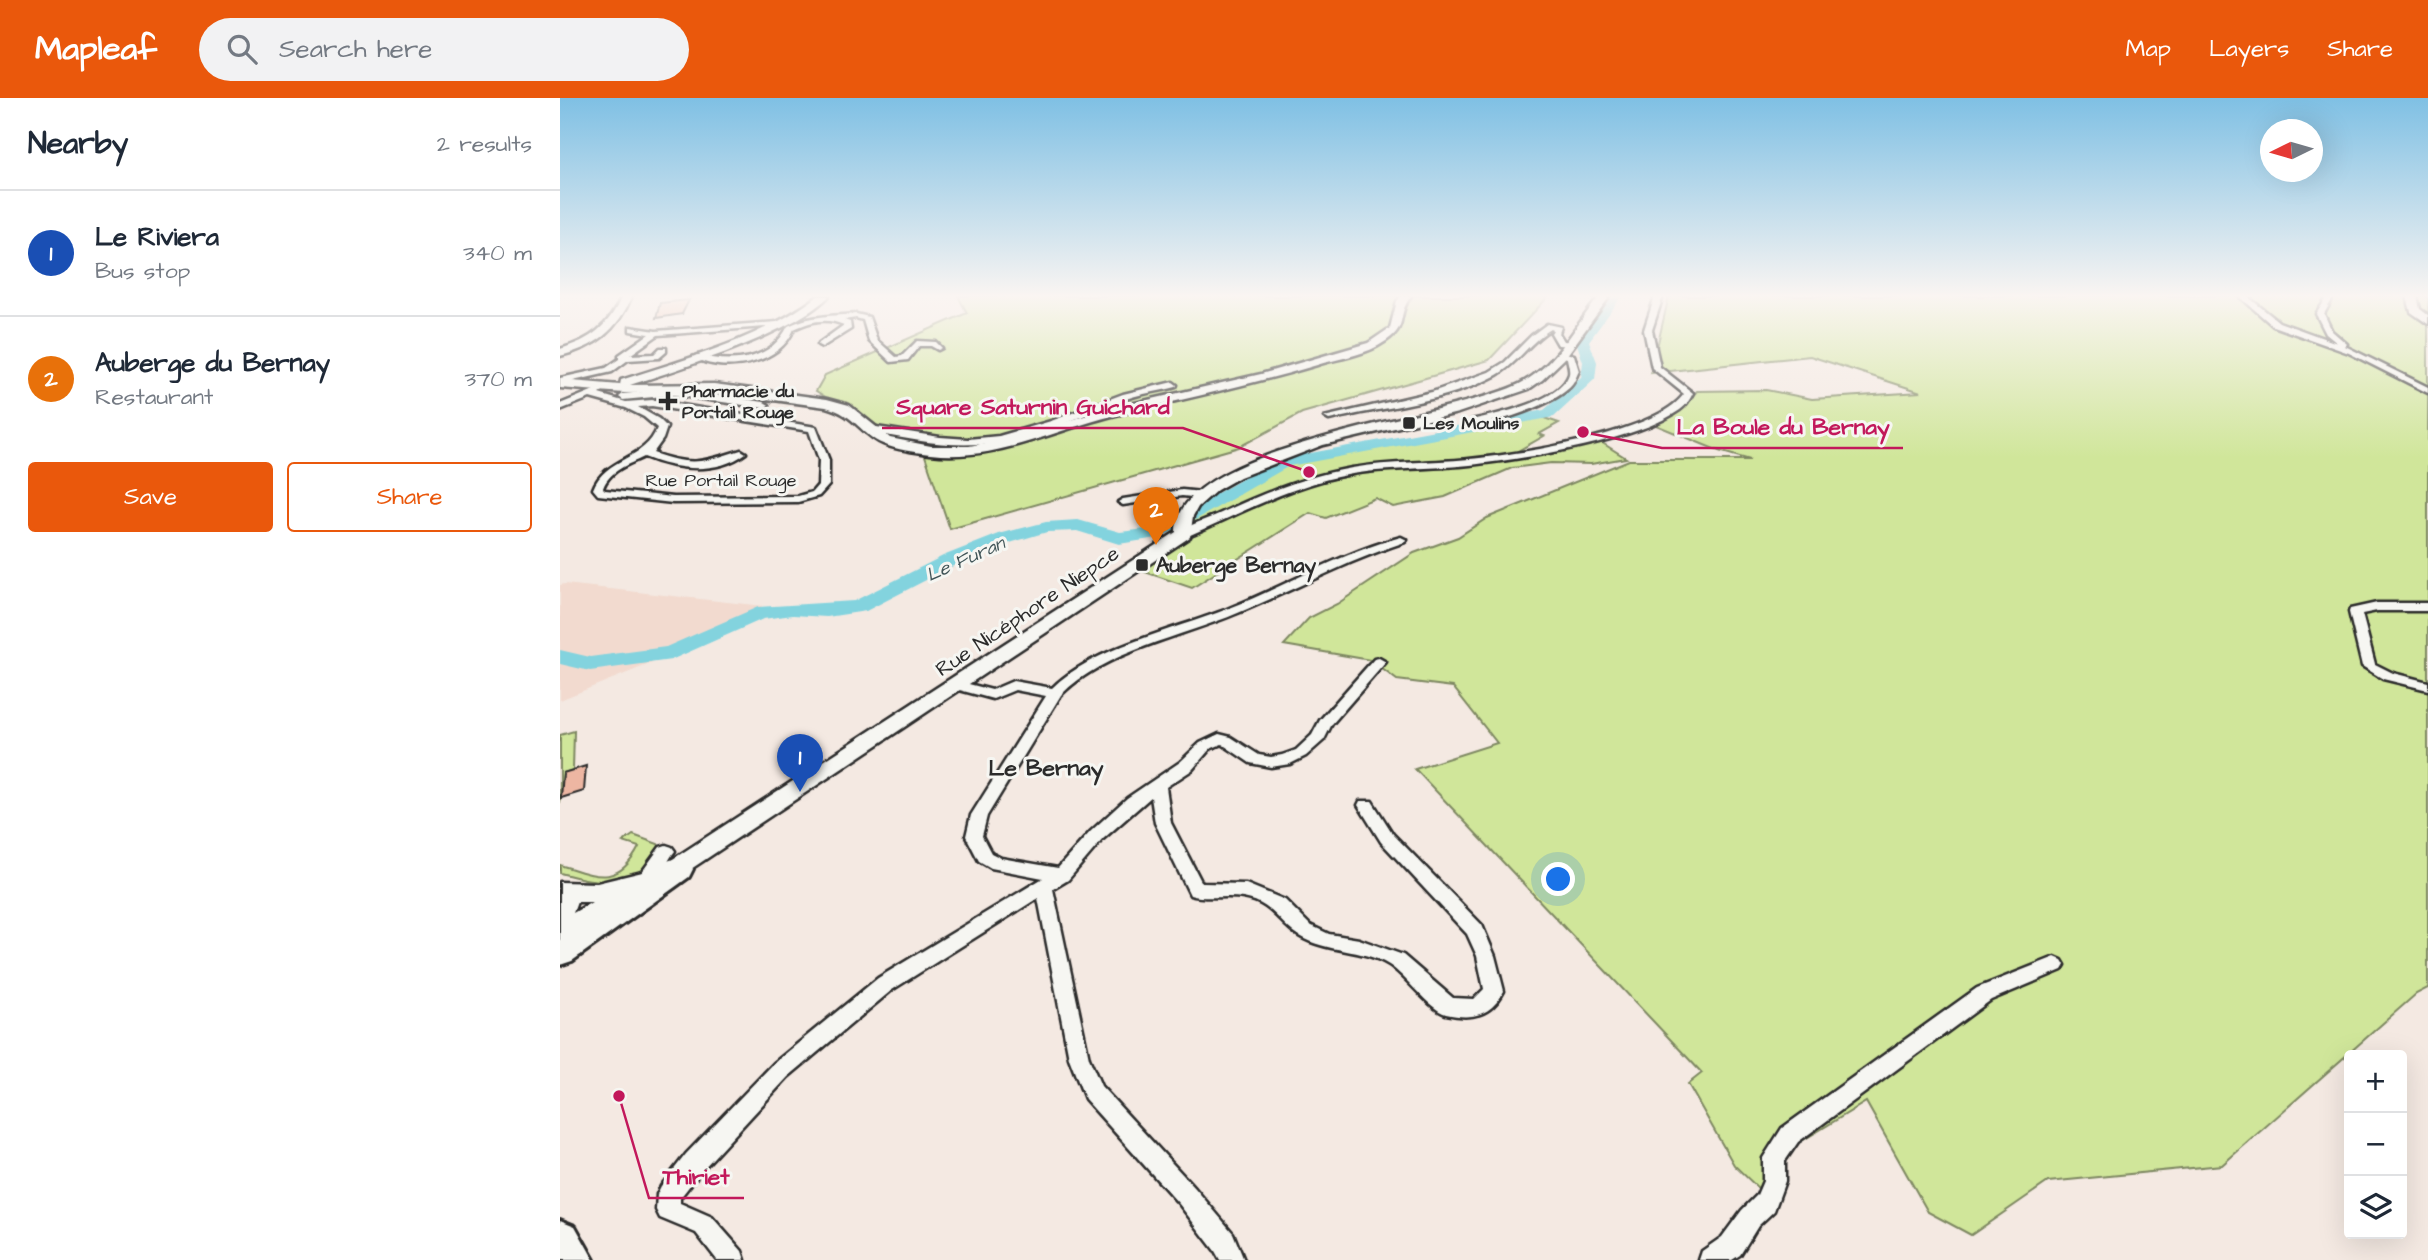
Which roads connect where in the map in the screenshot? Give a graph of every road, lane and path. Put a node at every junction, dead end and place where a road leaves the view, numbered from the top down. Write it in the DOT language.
graph roads {
  1 [pos="631,350"];
  2 [pos="663,350"];
  3 [pos="710,350"];
  4 [pos="775,350"];
  5 [pos="883,350"];
  6 [pos="911,350"];
  7 [pos="1355,350"];
  8 [pos="1523,350"];
  9 [pos="1565,350"];
  10 [pos="1567,350"];
  11 [pos="1652,350"];
  12 [pos="2352,351"];
  13 [pos="696,356"];
  14 [pos="626,358"];
  15 [pos="560,382"];
  16 [pos="1173,385"];
  17 [pos="2428,390"];
  18 [pos="609,393"];
  19 [pos="560,396"];
  20 [pos="587,396"];
  21 [pos="621,405"];
  22 [pos="764,405"];
  23 [pos="560,407"];
  24 [pos="1329,417"];
  25 [pos="1475,422"];
  26 [pos="870,429"];
  27 [pos="648,451"];
  28 [pos="741,453"];
  29 [pos="1202,495"];
  30 [pos="1123,502"];
  31 [pos="1184,526"];
  32 [pos="1401,540"];
  33 [pos="2428,607"];
  34 [pos="1378,663"];
  35 [pos="957,685"];
  36 [pos="2428,685"];
  37 [pos="1055,692"];
  38 [pos="1157,784"];
  39 [pos="1366,805"];
  40 [pos="672,860"];
  41 [pos="1053,881"];
  42 [pos="639,883"];
  43 [pos="561,899"];
  44 [pos="560,923"];
  45 [pos="560,932"];
  46 [pos="560,952"];
  47 [pos="2055,965"];
  48 [pos="560,1241"];
  49 [pos="573,1260"];
  50 [pos="733,1260"];
  51 [pos="1232,1260"];
  52 [pos="1711,1260"];
  1 -- 14 [label="street"];
  2 -- 14 [label="street"];
  3 -- 13 [label="street"];
  4 -- 13 [label="street"];
  5 -- 6 [label="street"];
  7 -- 26 [label="street"];
  8 -- 24 [label="street"];
  9 -- 29 [label="street, Rue Nicéphore Niepce"];
  10 -- 25 [label="street"];
  11 -- 31 [label="street"];
  12 -- 17 [label="street"];
  13 -- 18 [label="street"];
  14 -- 15 [label="street"];
  15 -- 18 [label="street"];
  16 -- 26 [label="street"];
  18 -- 20 [label="street, Rue Portail Rouge"];
  18 -- 21 [label="street, Rue Portail Rouge"];
  18 -- 22 [label="street"];
  18 -- 26 [label="street"];
  19 -- 20 [label="street, Rue Portail Rouge"];
  20 -- 23 [label="street"];
  21 -- 27 [label="street, Rue Portail Rouge"];
  21 -- 27 [label="street, Rue Portail Rouge"];
  27 -- 28 [label="street, Rue Portail Rouge"];
  29 -- 30 [label="street"];
  29 -- 31 [label="street, Rue Nicéphore Niepce"];
  31 -- 35 [label="street, Rue Nicéphore Niepce"];
  32 -- 37 [label="street"];
  33 -- 36 [label="street"];
  34 -- 38 [label="street"];
  35 -- 37 [label="street"];
  35 -- 40 [label="street, Rue Nicéphore Niepce"];
  37 -- 41 [label="street"];
  38 -- 39 [label="street"];
  38 -- 41 [label="street"];
  40 -- 42 [label="street"];
  40 -- 45 [label="street"];
  40 -- 46 [label="highway"];
  41 -- 50 [label="street"];
  41 -- 51 [label="street"];
  42 -- 43 [label="street"];
  42 -- 44 [label="street"];
  47 -- 52 [label="street"];
  48 -- 49 [label="highway"];
}
